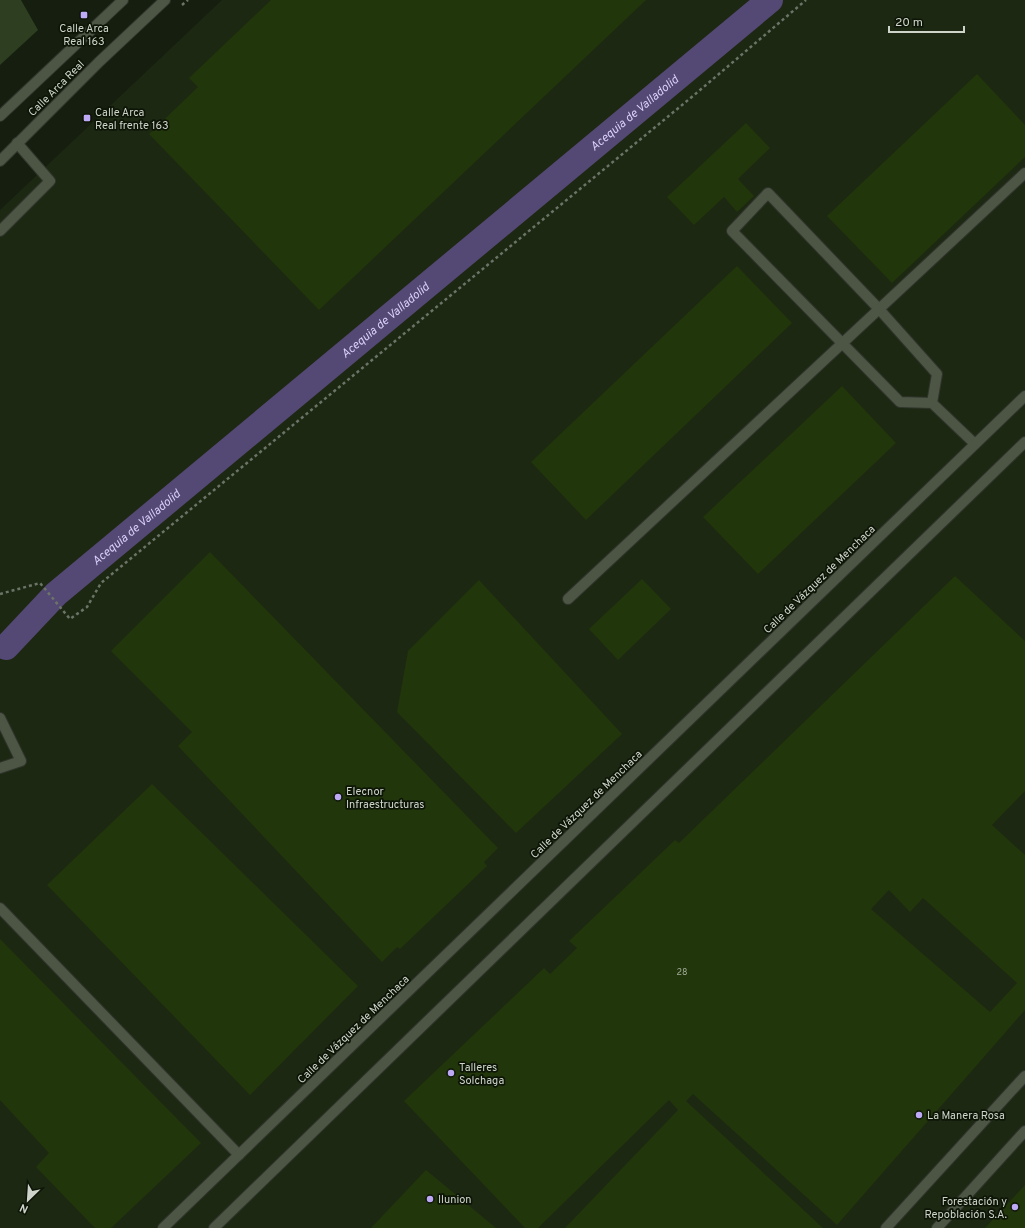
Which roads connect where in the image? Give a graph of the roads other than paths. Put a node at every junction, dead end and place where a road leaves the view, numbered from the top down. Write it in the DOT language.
graph roads {
  1 [pos="123,0"];
  2 [pos="166,0"];
  3 [pos="0,116"];
  4 [pos="18,144"];
  5 [pos="0,161"];
  6 [pos="1025,173"];
  7 [pos="0,231"];
  8 [pos="879,309"];
  9 [pos="843,343"];
  10 [pos="1025,396"];
  11 [pos="932,403"];
  12 [pos="1025,442"];
  13 [pos="975,444"];
  14 [pos="568,599"];
  15 [pos="0,718"];
  16 [pos="0,768"];
  17 [pos="0,908"];
  18 [pos="1025,1076"];
  19 [pos="1025,1131"];
  20 [pos="239,1155"];
  21 [pos="163,1228"];
  22 [pos="214,1228"];
  23 [pos="886,1228"];
  24 [pos="937,1228"];
  1 -- 3 [label="street, Calle Arca Real"];
  2 -- 4 [label="street, Calle Arca Real"];
  4 -- 5 [label="street, Calle Arca Real"];
  4 -- 7 [label="street"];
  6 -- 8 [label="street"];
  8 -- 9 [label="street"];
  8 -- 9 [label="street"];
  8 -- 11 [label="street"];
  9 -- 11 [label="street"];
  9 -- 14 [label="street"];
  10 -- 13 [label="street, Calle de Vázquez de Menchaca"];
  11 -- 13 [label="street"];
  12 -- 22 [label="street"];
  13 -- 20 [label="street, Calle de Vázquez de Menchaca"];
  15 -- 16 [label="street"];
  17 -- 20 [label="street"];
  18 -- 23 [label="street"];
  19 -- 24 [label="street"];
  20 -- 21 [label="street, Calle de Vázquez de Menchaca"];
}
